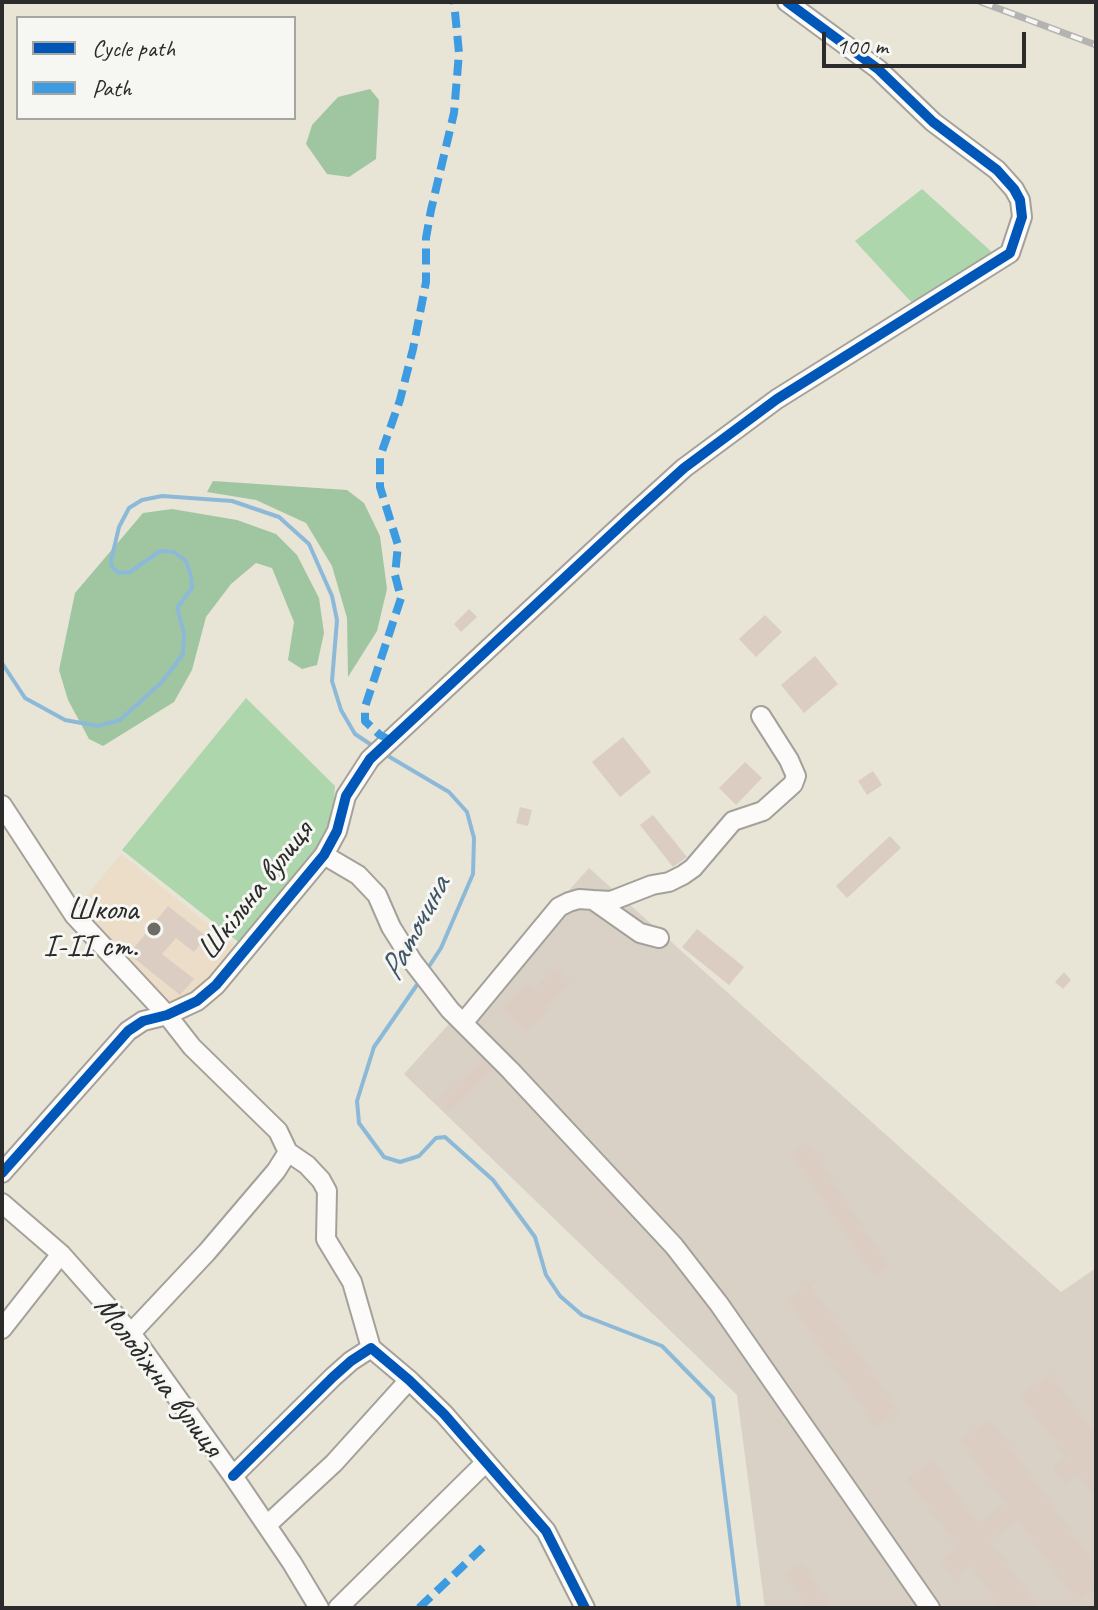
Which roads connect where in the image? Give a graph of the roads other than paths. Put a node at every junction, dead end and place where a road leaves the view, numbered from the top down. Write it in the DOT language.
graph roads {
  1 [pos="787,2"];
  2 [pos="761,716"];
  3 [pos="2,805"];
  4 [pos="324,855"];
  5 [pos="593,900"];
  6 [pos="659,938"];
  7 [pos="167,1015"];
  8 [pos="456,1016"];
  9 [pos="288,1152"];
  10 [pos="2,1173"];
  11 [pos="2,1203"];
  12 [pos="61,1254"];
  13 [pos="2,1329"];
  14 [pos="131,1333"];
  15 [pos="371,1348"];
  16 [pos="409,1380"];
  17 [pos="486,1462"];
  18 [pos="233,1476"];
  19 [pos="267,1525"];
  20 [pos="319,1608"];
  21 [pos="338,1608"];
  22 [pos="585,1608"];
  23 [pos="930,1608"];
  1 -- 4 [label="street, Шкільна вулиця"];
  2 -- 5 [label="street"];
  3 -- 7 [label="street"];
  4 -- 7 [label="street, Шкільна вулиця"];
  4 -- 8 [label="street"];
  5 -- 6 [label="street"];
  5 -- 8 [label="street"];
  7 -- 9 [label="street"];
  7 -- 10 [label="street, Шкільна вулиця"];
  8 -- 23 [label="street"];
  9 -- 14 [label="street"];
  9 -- 15 [label="street"];
  11 -- 12 [label="street, Молодіжна вулиця"];
  12 -- 13 [label="street"];
  12 -- 14 [label="street, Молодіжна вулиця"];
  14 -- 18 [label="street, Молодіжна вулиця"];
  15 -- 16 [label="street"];
  15 -- 18 [label="street"];
  16 -- 17 [label="street"];
  16 -- 19 [label="street"];
  17 -- 21 [label="street"];
  17 -- 22 [label="street"];
  18 -- 19 [label="street, Молодіжна вулиця"];
  19 -- 20 [label="street, Молодіжна вулиця"];
}
